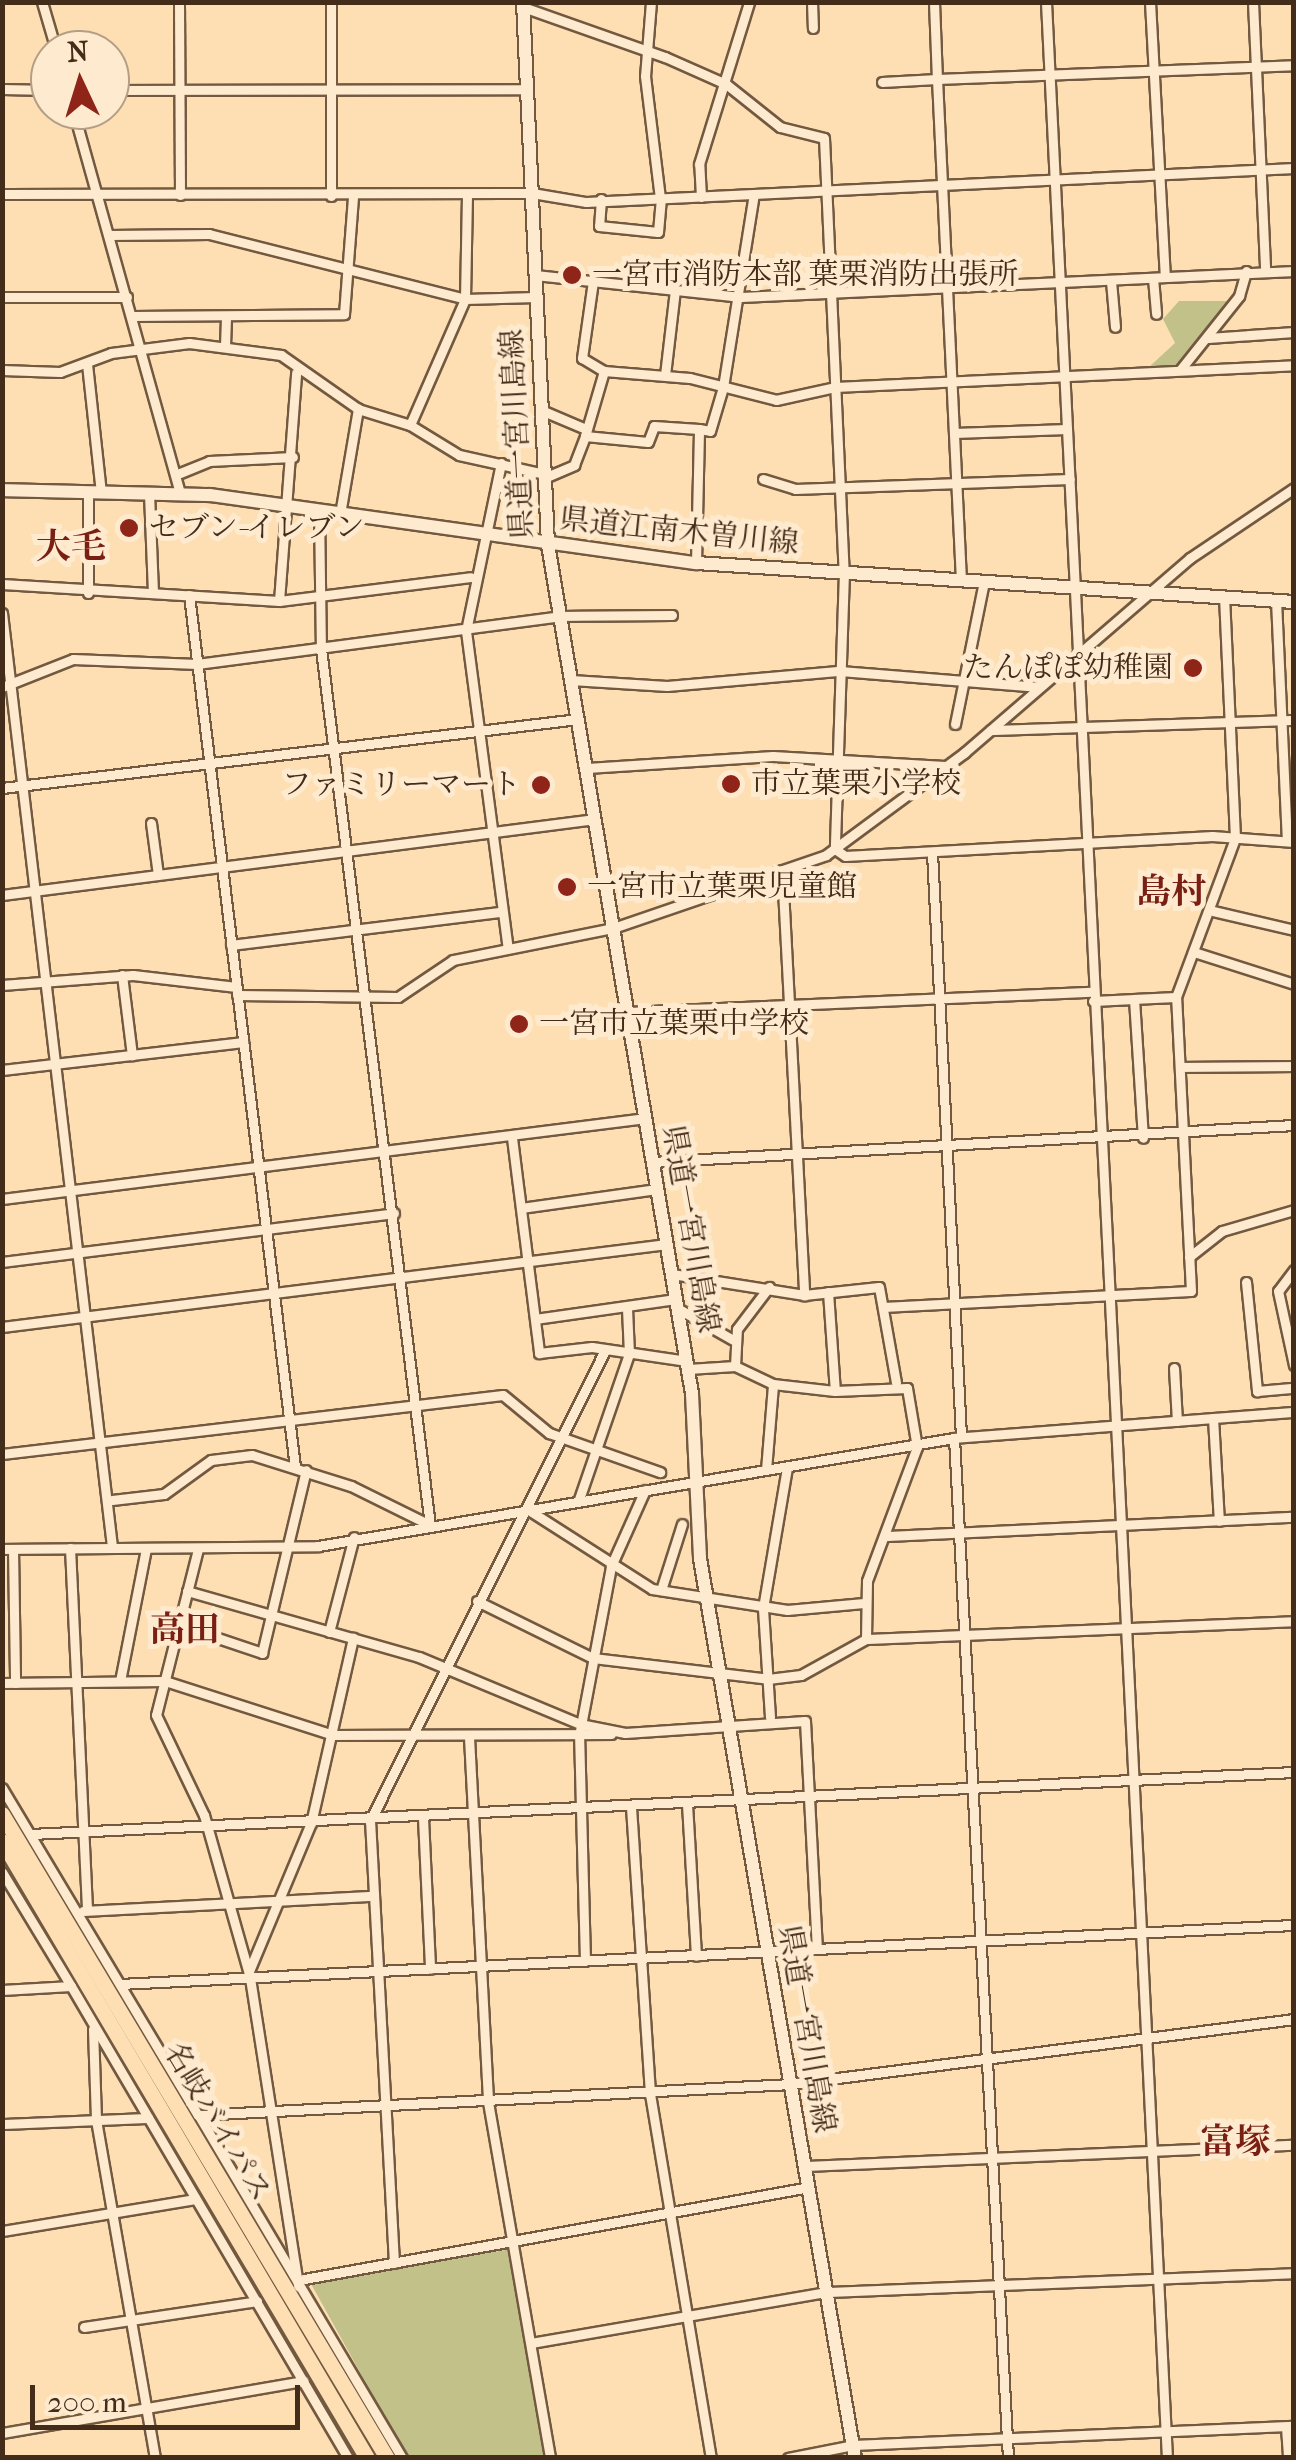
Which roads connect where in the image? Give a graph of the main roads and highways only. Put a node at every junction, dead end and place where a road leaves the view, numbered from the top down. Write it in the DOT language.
graph roads {
  1 [pos="523,5"];
  2 [pos="2,490"];
  3 [pos="548,545"];
  4 [pos="1288,599"];
  5 [pos="2,1814"];
  6 [pos="2,1841"];
  7 [pos="854,2451"];
  8 [pos="367,2458"];
  9 [pos="387,2458"];
  1 -- 3 [label="main road, 県道一宮川島線"];
  2 -- 3 [label="main road, 県道江南木曽川線"];
  3 -- 4 [label="main road, 県道江南木曽川線"];
  3 -- 7 [label="main road, 県道一宮川島線"];
  5 -- 9 [label="highway, 名岐バイパス"];
  6 -- 8 [label="highway, 名岐バイパス"];
}
